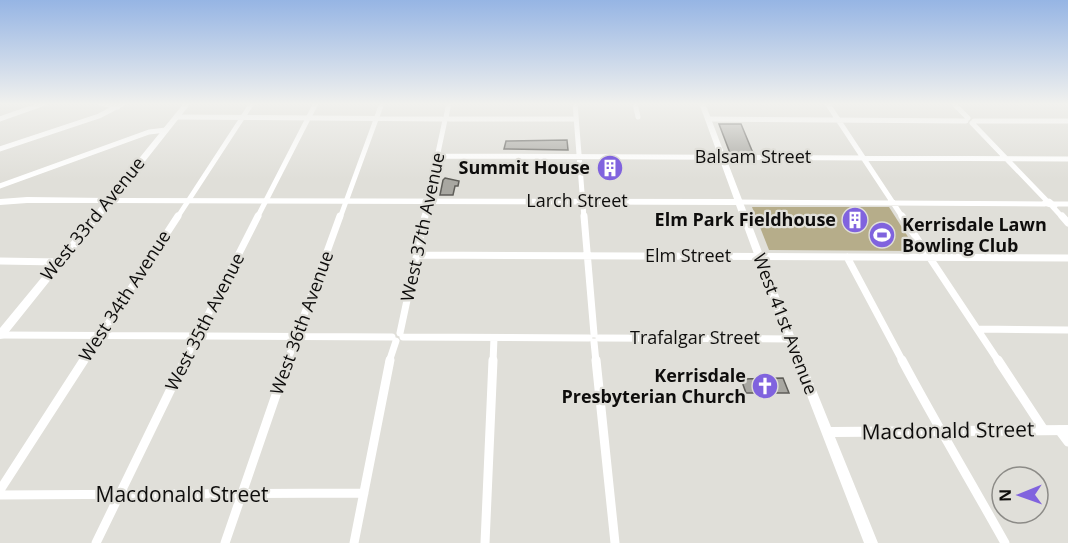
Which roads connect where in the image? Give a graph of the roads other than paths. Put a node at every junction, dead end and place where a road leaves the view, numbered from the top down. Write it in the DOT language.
graph roads {
  1 [pos="62,128"];
  2 [pos="235,128"];
  3 [pos="304,128"];
  4 [pos="373,128"];
  5 [pos="443,128"];
  6 [pos="577,128"];
  7 [pos="711,128"];
  8 [pos="844,128"];
  9 [pos="977,128"];
  10 [pos="166,130"];
  11 [pos="0,149"];
  12 [pos="437,156"];
  13 [pos="579,157"];
  14 [pos="722,157"];
  15 [pos="864,158"];
  16 [pos="1007,159"];
  17 [pos="1068,159"];
  18 [pos="0,186"];
  19 [pos="108,200"];
  20 [pos="188,200"];
  21 [pos="266,201"];
  22 [pos="347,201"];
  23 [pos="428,201"];
  24 [pos="583,201"];
  25 [pos="0,202"];
  26 [pos="739,202"];
  27 [pos="893,202"];
  28 [pos="1050,204"];
  29 [pos="1068,204"];
  30 [pos="1068,223"];
  31 [pos="417,255"];
  32 [pos="588,256"];
  33 [pos="759,256"];
  34 [pos="847,256"];
  35 [pos="930,256"];
  36 [pos="1068,258"];
  37 [pos="0,261"];
  38 [pos="58,262"];
  39 [pos="978,329"];
  40 [pos="1068,330"];
  41 [pos="0,335"];
  42 [pos="99,336"];
  43 [pos="197,336"];
  44 [pos="297,337"];
  45 [pos="398,337"];
  46 [pos="494,338"];
  47 [pos="594,338"];
  48 [pos="791,339"];
  49 [pos="1044,430"];
  50 [pos="1064,430"];
  51 [pos="828,432"];
  52 [pos="942,432"];
  53 [pos="1068,442"];
  54 [pos="0,490"];
  55 [pos="364,493"];
  56 [pos="0,495"];
  57 [pos="119,495"];
  58 [pos="242,495"];
  59 [pos="96,543"];
  60 [pos="225,543"];
  61 [pos="354,543"];
  62 [pos="485,543"];
  63 [pos="615,543"];
  64 [pos="872,543"];
  65 [pos="1005,543"];
  1 -- 11 [label="street"];
  2 -- 20 [label="street, West 34th Avenue"];
  3 -- 21 [label="street, West 35th Avenue"];
  4 -- 22 [label="street, West 36th Avenue"];
  5 -- 12 [label="street, West 37th Avenue"];
  6 -- 13 [label="street"];
  7 -- 14 [label="street, West 41st Avenue"];
  8 -- 15 [label="street"];
  9 -- 16 [label="street"];
  10 -- 18 [label="street"];
  10 -- 19 [label="street, West 33rd Avenue"];
  12 -- 13 [label="street, Balsam Street"];
  12 -- 23 [label="street, West 37th Avenue"];
  13 -- 14 [label="street, Balsam Street"];
  13 -- 24 [label="street"];
  14 -- 15 [label="street, Balsam Street"];
  14 -- 26 [label="street, West 41st Avenue"];
  15 -- 16 [label="street, Balsam Street"];
  15 -- 27 [label="street"];
  16 -- 17 [label="street, Balsam Street"];
  16 -- 28 [label="street"];
  19 -- 20 [label="street, Larch Street"];
  19 -- 25 [label="street, Larch Street"];
  19 -- 38 [label="street, West 33rd Avenue"];
  20 -- 21 [label="street, Larch Street"];
  20 -- 42 [label="street, West 34th Avenue"];
  21 -- 22 [label="street, Larch Street"];
  21 -- 43 [label="street, West 35th Avenue"];
  22 -- 23 [label="street, Larch Street"];
  22 -- 44 [label="street, West 36th Avenue"];
  23 -- 24 [label="street, Larch Street"];
  23 -- 31 [label="street, West 37th Avenue"];
  24 -- 26 [label="street, Larch Street"];
  24 -- 32 [label="street"];
  26 -- 27 [label="street, Larch Street"];
  26 -- 33 [label="street, West 41st Avenue"];
  27 -- 28 [label="street, Larch Street"];
  27 -- 35 [label="street"];
  28 -- 29 [label="street, Larch Street"];
  28 -- 30 [label="street"];
  31 -- 32 [label="street, Elm Street"];
  31 -- 45 [label="street, West 37th Avenue"];
  32 -- 33 [label="street, Elm Street"];
  32 -- 47 [label="street"];
  33 -- 34 [label="street, Elm Street"];
  33 -- 48 [label="street, West 41st Avenue"];
  34 -- 35 [label="street, Elm Street"];
  34 -- 52 [label="street"];
  35 -- 36 [label="street, Elm Street"];
  35 -- 39 [label="street"];
  37 -- 38 [label="street"];
  38 -- 41 [label="street, West 33rd Avenue"];
  39 -- 40 [label="street"];
  39 -- 49 [label="street"];
  41 -- 42 [label="street, Trafalgar Street"];
  42 -- 43 [label="street, Trafalgar Street"];
  42 -- 54 [label="street, West 34th Avenue"];
  43 -- 44 [label="street, Trafalgar Street"];
  43 -- 57 [label="street, West 35th Avenue"];
  44 -- 45 [label="street, Trafalgar Street"];
  44 -- 58 [label="street, West 36th Avenue"];
  45 -- 46 [label="street, Trafalgar Street"];
  45 -- 55 [label="street, West 37th Avenue"];
  46 -- 47 [label="street, Trafalgar Street"];
  46 -- 62 [label="street"];
  47 -- 48 [label="street, Trafalgar Street"];
  47 -- 63 [label="street"];
  48 -- 51 [label="street, West 41st Avenue"];
  49 -- 50 [label="street, Macdonald Street"];
  49 -- 52 [label="street, Macdonald Street"];
  50 -- 53 [label="street"];
  51 -- 52 [label="street, Macdonald Street"];
  51 -- 64 [label="street, West 41st Avenue"];
  52 -- 65 [label="street"];
  55 -- 58 [label="street, Macdonald Street"];
  55 -- 61 [label="street, West 37th Avenue"];
  56 -- 57 [label="street, Macdonald Street"];
  57 -- 58 [label="street, Macdonald Street"];
  57 -- 59 [label="street, West 35th Avenue"];
  58 -- 60 [label="street, West 36th Avenue"];
}
